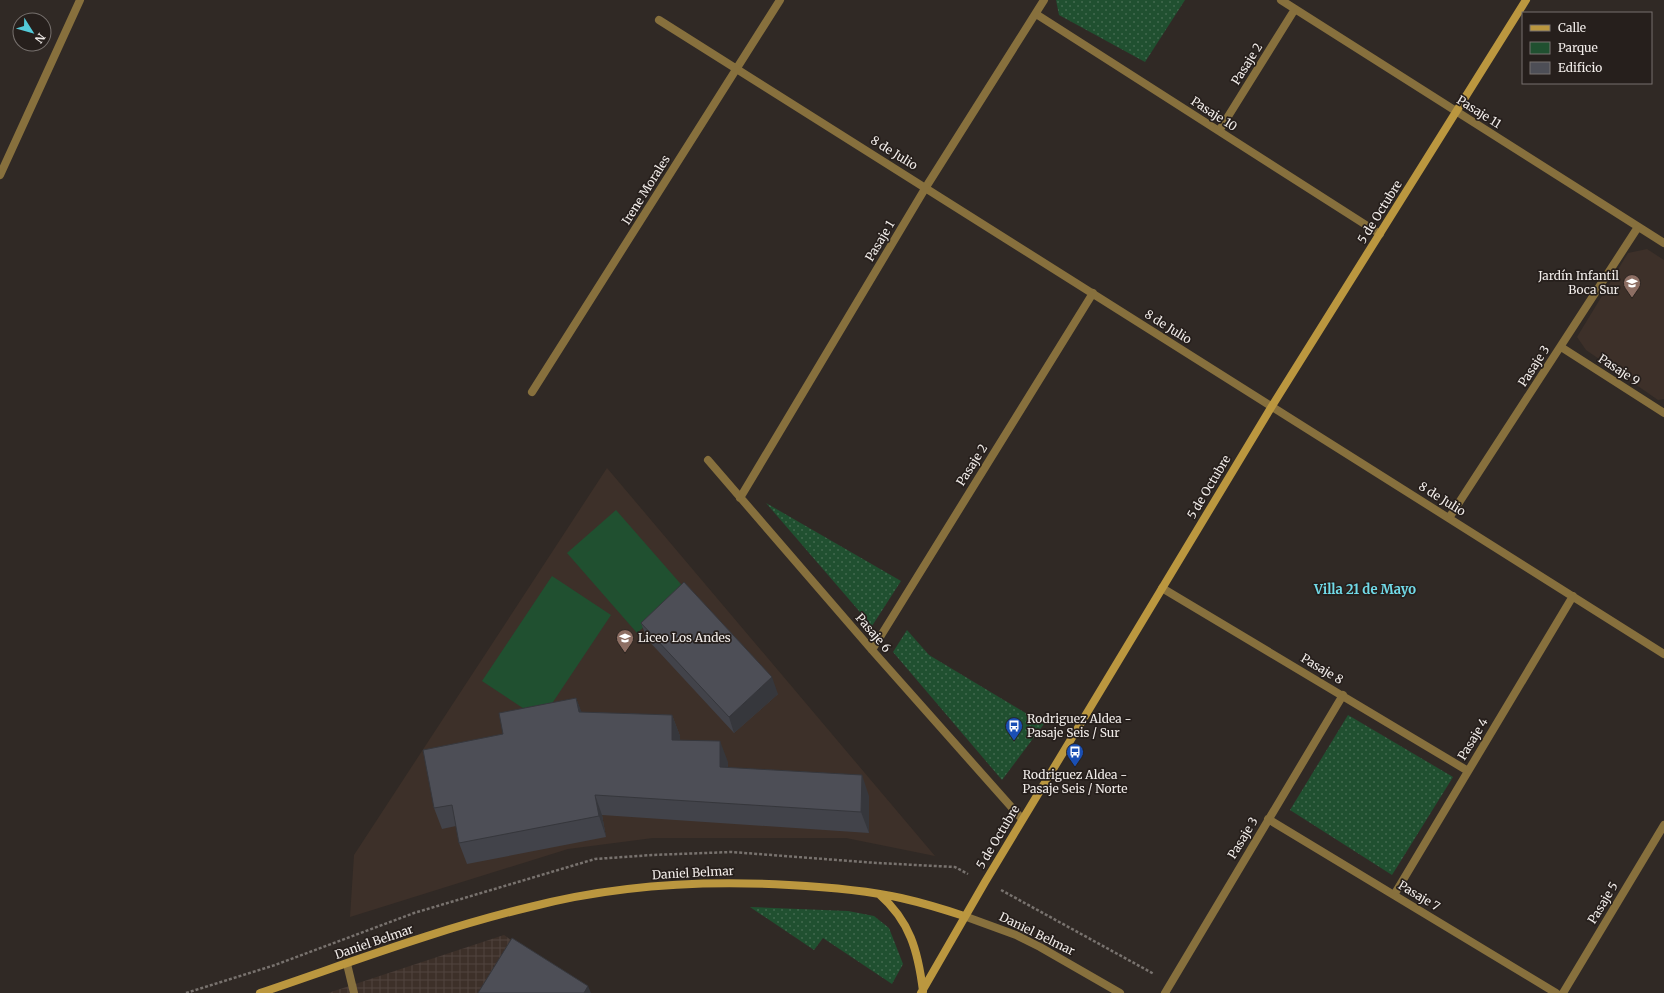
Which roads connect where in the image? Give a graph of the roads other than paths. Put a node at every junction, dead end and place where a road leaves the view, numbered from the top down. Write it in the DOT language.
graph roads {
  1 [pos="80,0"];
  2 [pos="780,0"];
  3 [pos="1044,0"];
  4 [pos="1281,0"];
  5 [pos="1526,0"];
  6 [pos="1295,9"];
  7 [pos="1036,14"];
  8 [pos="659,20"];
  9 [pos="737,68"];
  10 [pos="1457,112"];
  11 [pos="1219,132"];
  12 [pos="0,175"];
  13 [pos="926,188"];
  14 [pos="1638,227"];
  15 [pos="1380,234"];
  16 [pos="1664,243"];
  17 [pos="1093,293"];
  18 [pos="1561,347"];
  19 [pos="532,392"];
  20 [pos="1272,406"];
  21 [pos="1664,413"];
  22 [pos="708,460"];
  23 [pos="740,498"];
  24 [pos="1449,518"];
  25 [pos="1162,588"];
  26 [pos="1573,596"];
  27 [pos="872,650"];
  28 [pos="1664,654"];
  29 [pos="1343,695"];
  30 [pos="1468,770"];
  31 [pos="1022,819"];
  32 [pos="1268,819"];
  33 [pos="1664,825"];
  34 [pos="878,894"];
  35 [pos="1394,895"];
  36 [pos="964,916"];
  37 [pos="347,964"];
  38 [pos="922,992"];
  39 [pos="260,993"];
  40 [pos="354,993"];
  41 [pos="1120,993"];
  42 [pos="1165,993"];
  43 [pos="1556,993"];
  44 [pos="1563,993"];
  1 -- 12 [label="street"];
  2 -- 9 [label="street, Irene Morales"];
  3 -- 7 [label="street, Pasaje 1"];
  4 -- 6 [label="street, Pasaje 11"];
  5 -- 10 [label="main road, 5 de Octubre"];
  6 -- 10 [label="street, Pasaje 11"];
  6 -- 11 [label="street, Pasaje 2"];
  7 -- 11 [label="street, Pasaje 10"];
  7 -- 13 [label="street, Pasaje 1"];
  8 -- 9 [label="street, 8 de Julio"];
  9 -- 13 [label="street, 8 de Julio"];
  9 -- 19 [label="street, Irene Morales"];
  10 -- 14 [label="street, Pasaje 11"];
  10 -- 15 [label="main road, 5 de Octubre"];
  11 -- 15 [label="street, Pasaje 10"];
  13 -- 17 [label="street, 8 de Julio"];
  13 -- 23 [label="street, Pasaje 1"];
  14 -- 16 [label="street, Pasaje 11"];
  14 -- 18 [label="street, Pasaje 3"];
  15 -- 20 [label="main road, 5 de Octubre"];
  17 -- 20 [label="street, 8 de Julio"];
  17 -- 27 [label="street, Pasaje 2"];
  18 -- 21 [label="street, Pasaje 9"];
  18 -- 24 [label="street, Pasaje 3"];
  20 -- 24 [label="street, 8 de Julio"];
  20 -- 25 [label="main road, 5 de Octubre"];
  22 -- 23 [label="street, Pasaje 6"];
  23 -- 27 [label="street, Pasaje 6"];
  24 -- 26 [label="street, 8 de Julio"];
  25 -- 29 [label="street, Pasaje 8"];
  25 -- 31 [label="main road, 5 de Octubre"];
  26 -- 28 [label="street, 8 de Julio"];
  26 -- 30 [label="street, Pasaje 4"];
  27 -- 31 [label="street, Pasaje 6"];
  29 -- 30 [label="street, Pasaje 8"];
  29 -- 32 [label="street, Pasaje 3"];
  30 -- 35 [label="street, Pasaje 4"];
  31 -- 36 [label="main road, 5 de Octubre"];
  32 -- 35 [label="street, Pasaje 7"];
  32 -- 42 [label="street, Pasaje 3"];
  33 -- 44 [label="street, Pasaje 5"];
  34 -- 36 [label="main road, Daniel Belmar"];
  34 -- 37 [label="main road, Daniel Belmar"];
  34 -- 38 [label="main road"];
  35 -- 43 [label="street, Pasaje 7"];
  36 -- 38 [label="main road, 5 de Octubre"];
  36 -- 41 [label="street, Daniel Belmar"];
  37 -- 39 [label="main road, Daniel Belmar"];
  37 -- 40 [label="street"];
}
